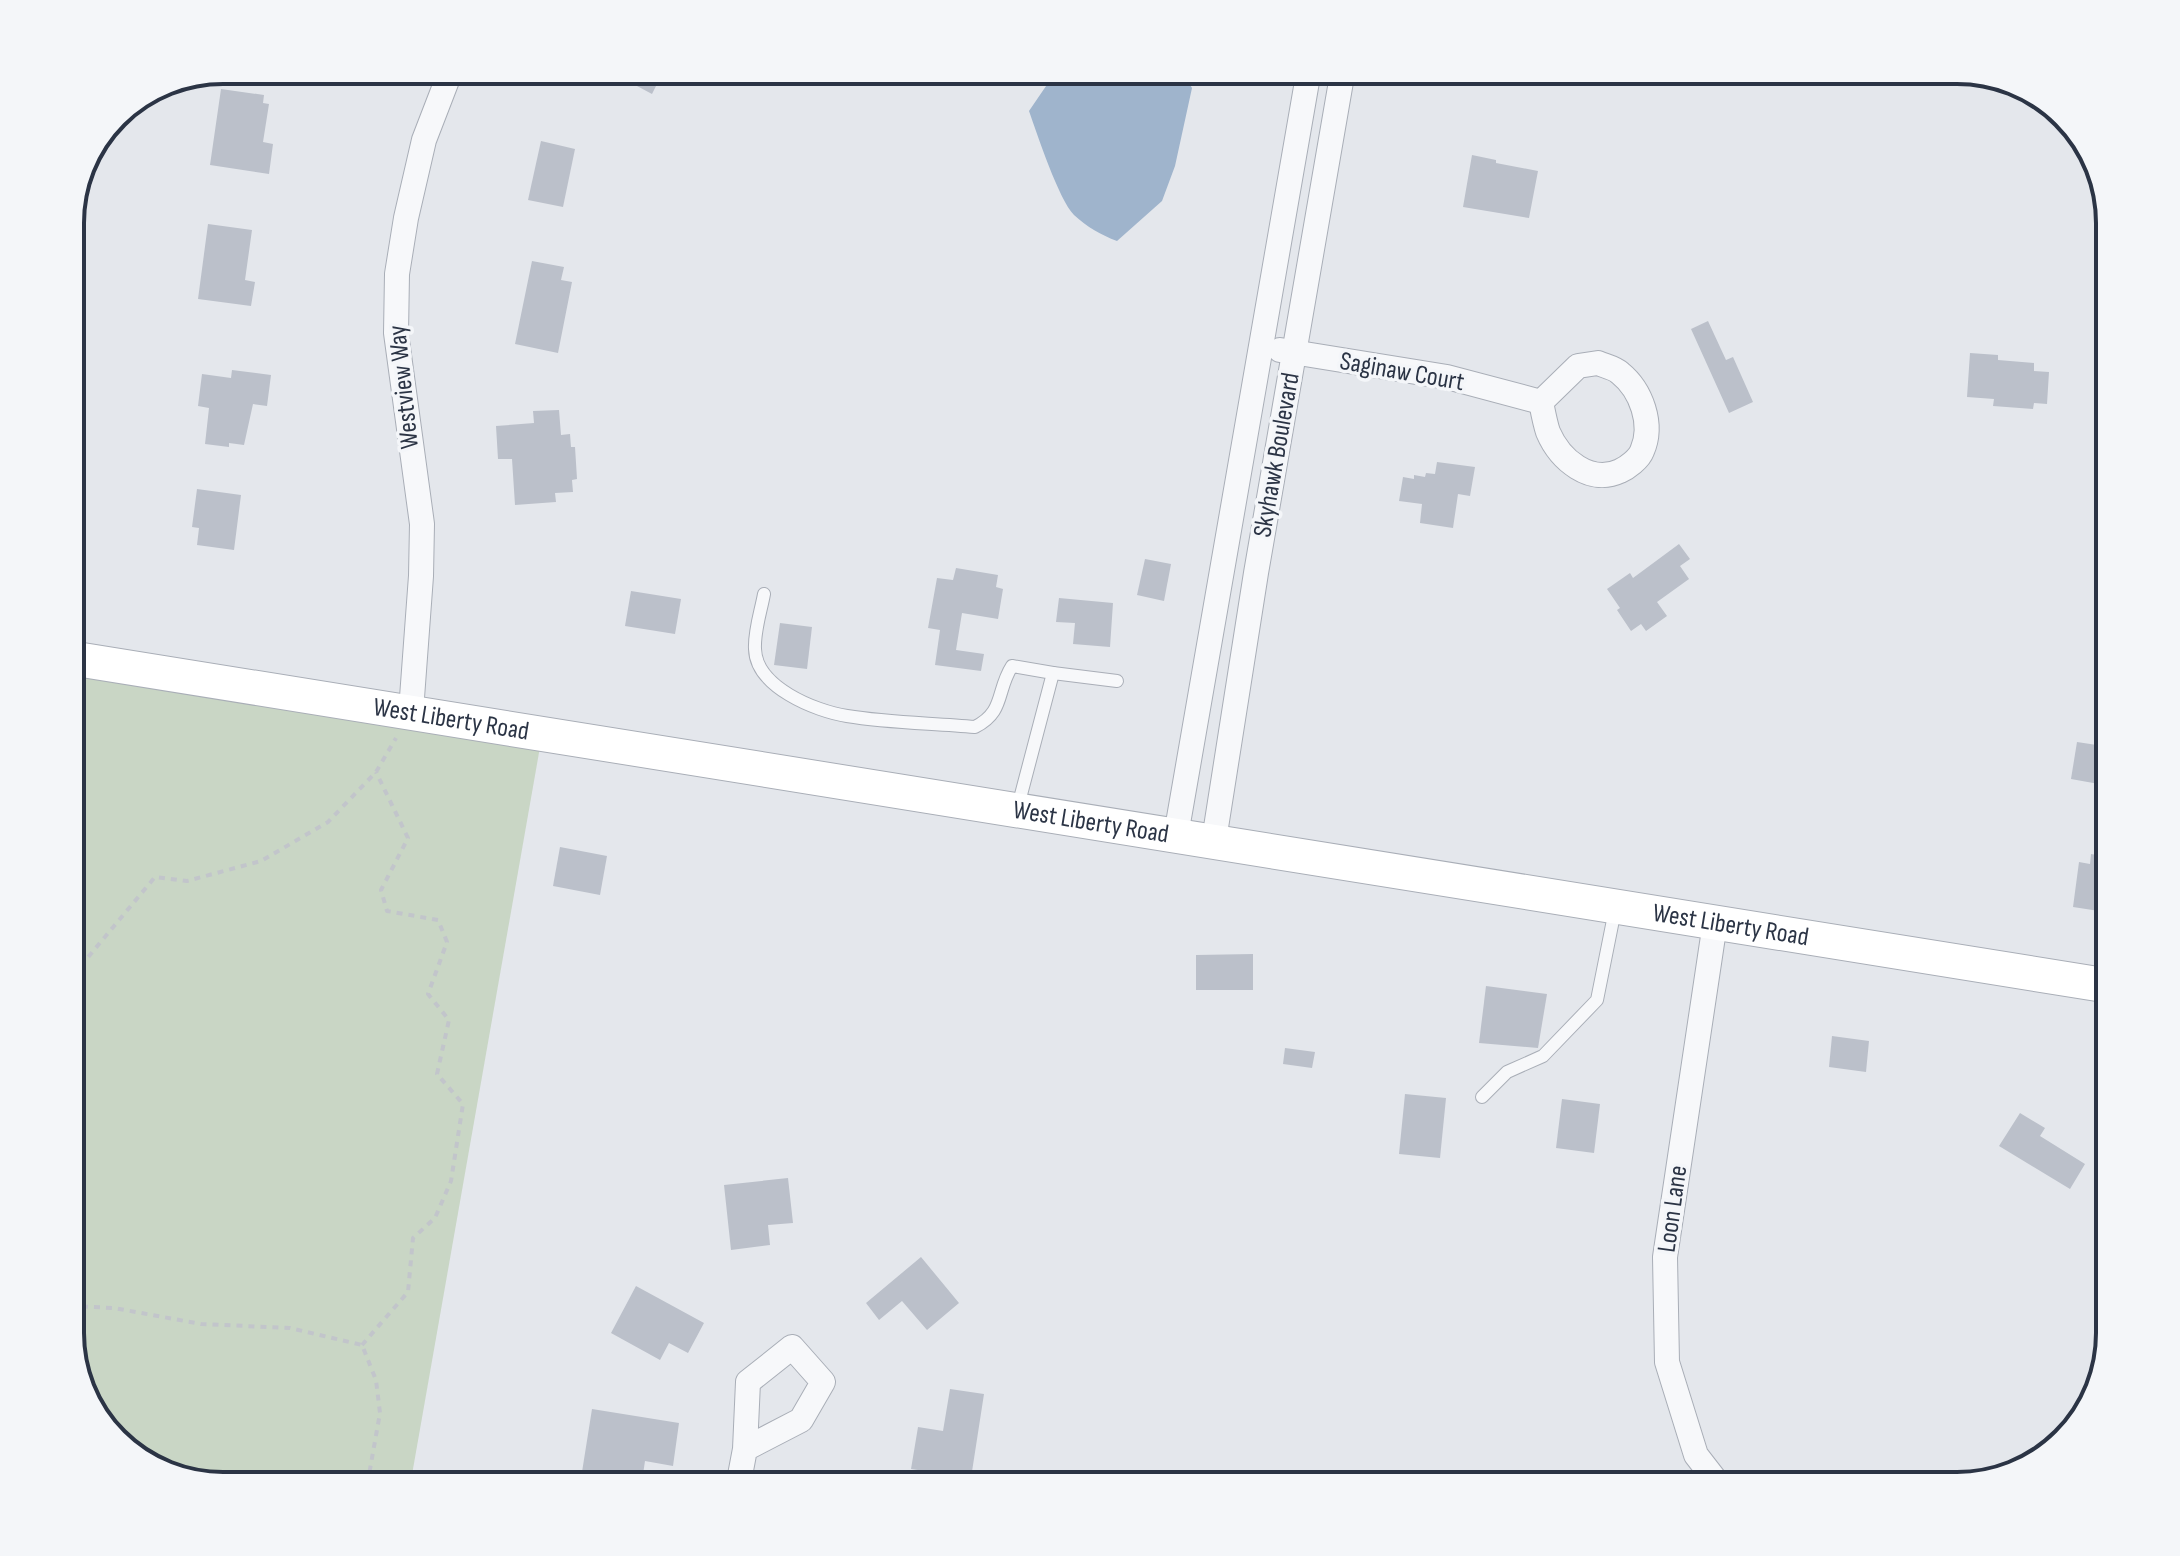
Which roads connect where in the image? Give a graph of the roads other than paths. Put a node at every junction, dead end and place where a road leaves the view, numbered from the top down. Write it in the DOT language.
graph roads {
  1 [pos="446,84"];
  2 [pos="1307,84"];
  3 [pos="1341,84"];
  4 [pos="1262,347"];
  5 [pos="1296,354"];
  6 [pos="1541,402"];
  7 [pos="764,594"];
  8 [pos="84,660"];
  9 [pos="1053,673"];
  10 [pos="1117,681"];
  11 [pos="411,711"];
  12 [pos="1017,809"];
  13 [pos="1176,835"];
  14 [pos="1214,840"];
  15 [pos="1616,907"];
  16 [pos="1715,923"];
  17 [pos="2096,984"];
  18 [pos="1482,1097"];
  19 [pos="745,1449"];
  20 [pos="741,1472"];
  21 [pos="1709,1472"];
  1 -- 11 [label="street, Westview Way"];
  2 -- 4 [label="street, Skyhawk Boulevard"];
  3 -- 5 [label="street, Skyhawk Boulevard"];
  4 -- 5 [label="street, Saginaw Court"];
  4 -- 13 [label="street, Skyhawk Boulevard"];
  5 -- 6 [label="street, Saginaw Court"];
  5 -- 14 [label="street, Skyhawk Boulevard"];
  6 -- 6 [label="street"];
  7 -- 9 [label="lane"];
  8 -- 11 [label="main road, West Liberty Road"];
  9 -- 10 [label="lane"];
  9 -- 12 [label="lane"];
  11 -- 12 [label="main road, West Liberty Road"];
  12 -- 13 [label="main road, West Liberty Road"];
  13 -- 14 [label="main road, West Liberty Road"];
  14 -- 15 [label="main road, West Liberty Road"];
  15 -- 16 [label="main road, West Liberty Road"];
  15 -- 18 [label="lane"];
  16 -- 17 [label="main road, West Liberty Road"];
  16 -- 21 [label="street, Loon Lane"];
  19 -- 20 [label="street"];
}
